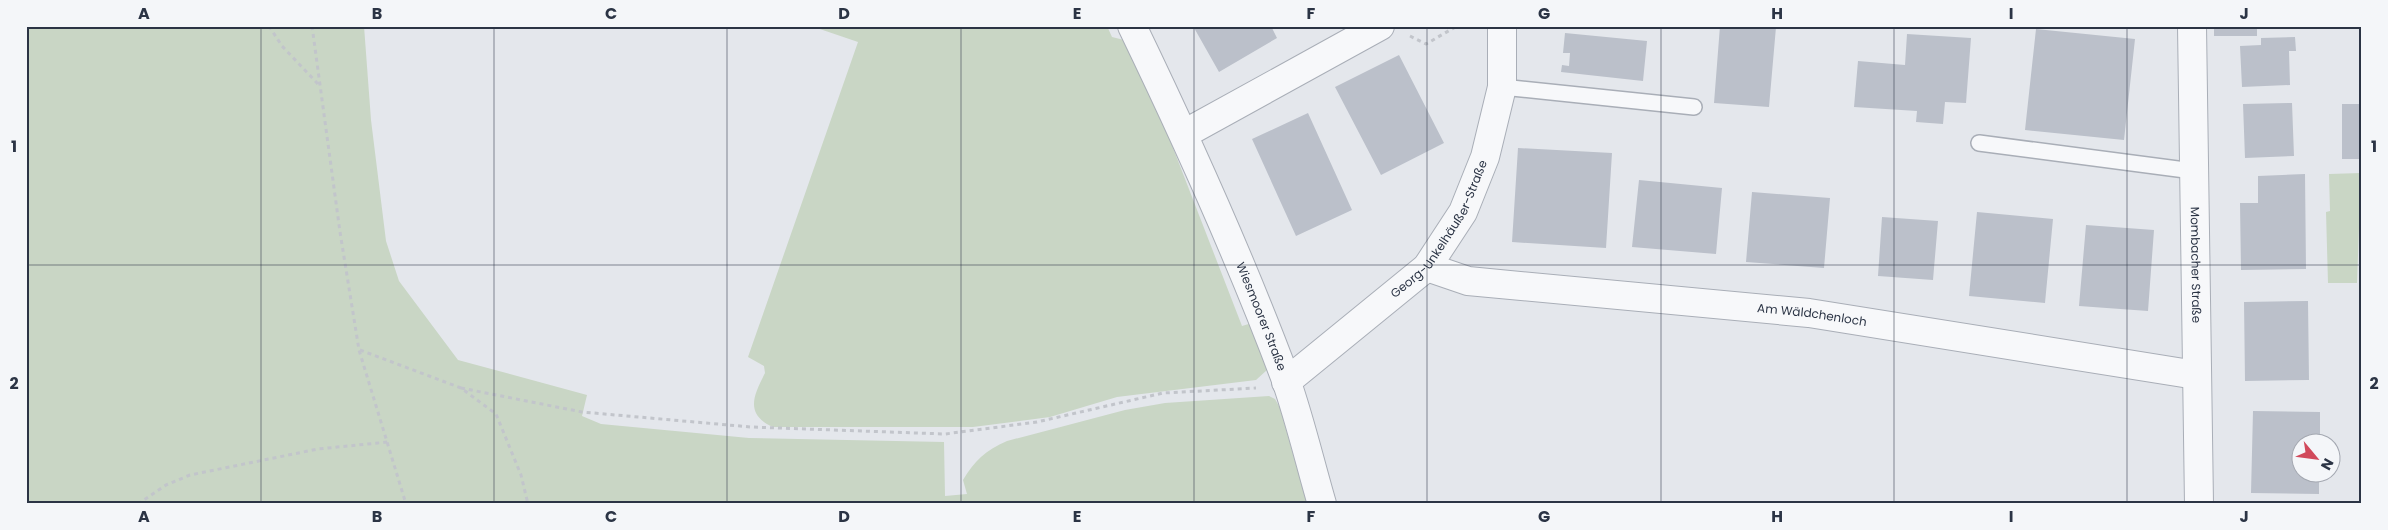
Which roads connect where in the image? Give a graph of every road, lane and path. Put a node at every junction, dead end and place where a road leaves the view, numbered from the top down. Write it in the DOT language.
graph roads {
  1 [pos="269,26"];
  2 [pos="312,26"];
  3 [pos="1132,26"];
  4 [pos="1380,26"];
  5 [pos="1457,26"];
  6 [pos="1502,26"];
  7 [pos="2192,26"];
  8 [pos="1409,35"];
  9 [pos="318,84"];
  10 [pos="1502,87"];
  11 [pos="1694,107"];
  12 [pos="1184,134"];
  13 [pos="1980,143"];
  14 [pos="2194,171"];
  15 [pos="1427,267"];
  16 [pos="359,350"];
  17 [pos="2196,374"];
  18 [pos="1286,382"];
  19 [pos="462,388"];
  20 [pos="388,442"];
  21 [pos="138,504"];
  22 [pos="406,504"];
  23 [pos="528,504"];
  24 [pos="1322,504"];
  25 [pos="2199,504"];
  1 -- 9 [label="path"];
  2 -- 9 [label="path"];
  3 -- 12 [label="street, Wiesmoorer Straße"];
  4 -- 12 [label="street"];
  5 -- 8 [label="path"];
  6 -- 10 [label="street, Georg-Unkelhäußer-Straße"];
  7 -- 14 [label="street, Mombacher Straße"];
  9 -- 16 [label="path"];
  10 -- 11 [label="lane"];
  10 -- 15 [label="street, Georg-Unkelhäußer-Straße"];
  12 -- 18 [label="street, Wiesmoorer Straße"];
  13 -- 14 [label="lane"];
  14 -- 17 [label="street, Mombacher Straße"];
  15 -- 17 [label="street, Am Wäldchenloch"];
  15 -- 18 [label="street, Georg-Unkelhäußer-Straße"];
  16 -- 19 [label="path"];
  16 -- 20 [label="path"];
  17 -- 25 [label="street, Mombacher Straße"];
  18 -- 19 [label="path"];
  18 -- 24 [label="street, Wiesmoorer Straße"];
  19 -- 23 [label="path"];
  20 -- 21 [label="path"];
  20 -- 22 [label="path"];
}
